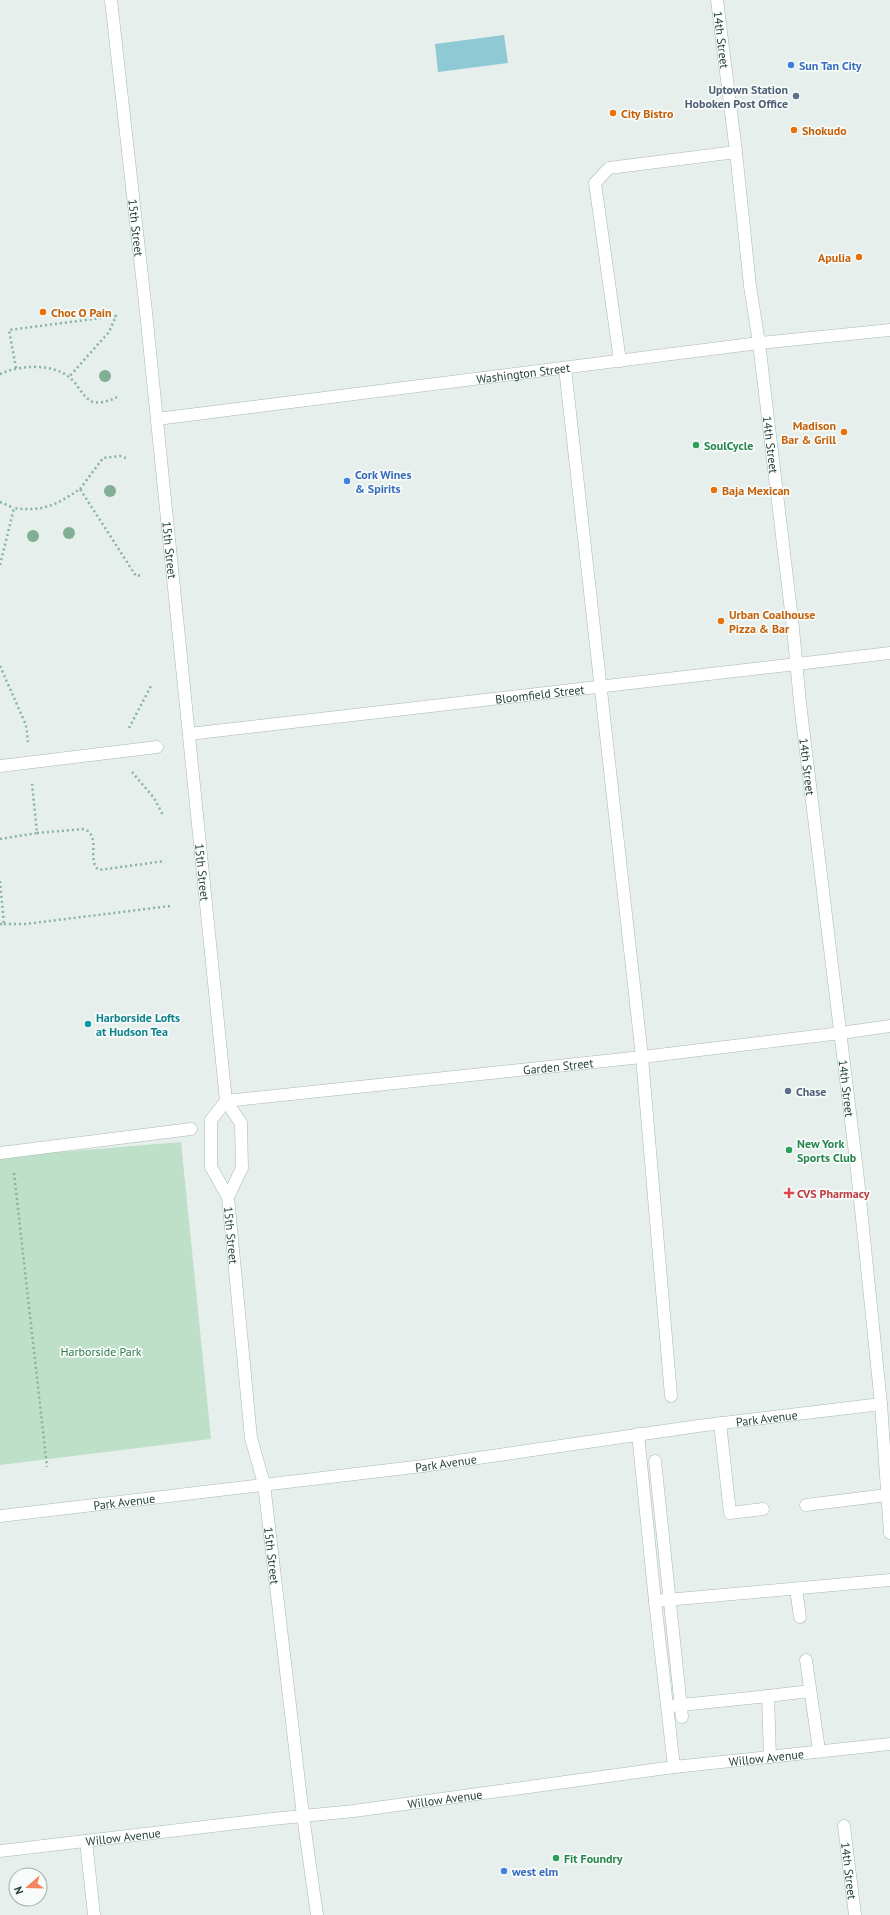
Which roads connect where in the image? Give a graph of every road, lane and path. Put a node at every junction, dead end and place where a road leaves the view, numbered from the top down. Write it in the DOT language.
graph roads {
  1 [pos="110,0"];
  2 [pos="716,0"];
  3 [pos="736,152"];
  4 [pos="890,330"];
  5 [pos="759,343"];
  6 [pos="620,361"];
  7 [pos="16,368"];
  8 [pos="565,368"];
  9 [pos="0,374"];
  10 [pos="69,377"];
  11 [pos="117,397"];
  12 [pos="157,419"];
  13 [pos="126,458"];
  14 [pos="80,489"];
  15 [pos="0,502"];
  16 [pos="14,508"];
  17 [pos="0,565"];
  18 [pos="142,575"];
  19 [pos="890,653"];
  20 [pos="797,664"];
  21 [pos="0,666"];
  22 [pos="152,684"];
  23 [pos="600,686"];
  24 [pos="189,734"];
  25 [pos="157,746"];
  26 [pos="111,752"];
  27 [pos="30,763"];
  28 [pos="0,766"];
  29 [pos="163,815"];
  30 [pos="37,834"];
  31 [pos="0,838"];
  32 [pos="165,861"];
  33 [pos="0,881"];
  34 [pos="170,906"];
  35 [pos="0,924"];
  36 [pos="4,924"];
  37 [pos="890,1026"];
  38 [pos="841,1033"];
  39 [pos="642,1057"];
  40 [pos="226,1101"];
  41 [pos="191,1129"];
  42 [pos="6,1152"];
  43 [pos="228,1197"];
  44 [pos="671,1396"];
  45 [pos="886,1404"];
  46 [pos="720,1423"];
  47 [pos="638,1434"];
  48 [pos="655,1461"];
  49 [pos="47,1467"];
  50 [pos="264,1484"];
  51 [pos="887,1495"];
  52 [pos="806,1505"];
  53 [pos="763,1510"];
  54 [pos="0,1516"];
  55 [pos="890,1533"];
  56 [pos="890,1580"];
  57 [pos="796,1589"];
  58 [pos="670,1600"];
  59 [pos="655,1602"];
  60 [pos="800,1617"];
  61 [pos="806,1660"];
  62 [pos="810,1691"];
  63 [pos="768,1696"];
  64 [pos="668,1706"];
  65 [pos="681,1711"];
  66 [pos="890,1744"];
  67 [pos="819,1750"];
  68 [pos="770,1757"];
  69 [pos="674,1767"];
  70 [pos="303,1816"];
  71 [pos="844,1826"];
  72 [pos="86,1841"];
  73 [pos="0,1851"];
  74 [pos="94,1915"];
  75 [pos="317,1915"];
  76 [pos="855,1915"];
  1 -- 12 [label="street, 15th Street"];
  2 -- 3 [label="street, 14th Street"];
  3 -- 5 [label="street, 14th Street"];
  3 -- 6 [label="street"];
  4 -- 5 [label="street, Washington Street"];
  5 -- 6 [label="street, Washington Street"];
  5 -- 20 [label="street, 14th Street"];
  6 -- 8 [label="street, Washington Street"];
  7 -- 9 [label="path"];
  7 -- 10 [label="path"];
  7 -- 10 [label="path"];
  8 -- 12 [label="street, Washington Street"];
  8 -- 23 [label="street"];
  10 -- 11 [label="path"];
  12 -- 24 [label="street, 15th Street"];
  13 -- 14 [label="path"];
  14 -- 16 [label="path"];
  14 -- 18 [label="path"];
  15 -- 16 [label="path"];
  16 -- 17 [label="path"];
  19 -- 20 [label="street, Bloomfield Street"];
  20 -- 23 [label="street, Bloomfield Street"];
  20 -- 38 [label="street, 14th Street"];
  21 -- 27 [label="path"];
  22 -- 26 [label="path"];
  23 -- 24 [label="street, Bloomfield Street"];
  23 -- 39 [label="street"];
  24 -- 40 [label="street, 15th Street"];
  25 -- 26 [label="street"];
  26 -- 27 [label="street"];
  26 -- 29 [label="path"];
  27 -- 28 [label="street"];
  27 -- 30 [label="path"];
  30 -- 31 [label="path"];
  30 -- 32 [label="path"];
  33 -- 36 [label="path"];
  34 -- 36 [label="path"];
  35 -- 36 [label="path"];
  37 -- 38 [label="street, Garden Street"];
  38 -- 39 [label="street, Garden Street"];
  38 -- 45 [label="street, 14th Street"];
  39 -- 40 [label="street, Garden Street"];
  39 -- 44 [label="street"];
  40 -- 43 [label="street, 15th Street"];
  40 -- 43 [label="street, 15th Street"];
  41 -- 42 [label="street"];
  42 -- 49 [label="path"];
  43 -- 50 [label="street, 15th Street"];
  45 -- 46 [label="street, Park Avenue"];
  45 -- 51 [label="street, 14th Street"];
  46 -- 47 [label="street, Park Avenue"];
  46 -- 53 [label="street"];
  47 -- 50 [label="street, Park Avenue"];
  47 -- 59 [label="street"];
  48 -- 58 [label="street"];
  50 -- 54 [label="street, Park Avenue"];
  50 -- 70 [label="street, 15th Street"];
  51 -- 52 [label="street"];
  51 -- 55 [label="street, 14th Street"];
  56 -- 57 [label="street"];
  57 -- 58 [label="street"];
  57 -- 60 [label="street"];
  58 -- 59 [label="street"];
  58 -- 65 [label="street"];
  59 -- 64 [label="street"];
  61 -- 62 [label="street"];
  62 -- 63 [label="street"];
  62 -- 67 [label="street"];
  63 -- 65 [label="street"];
  63 -- 68 [label="street"];
  64 -- 65 [label="street"];
  64 -- 69 [label="street"];
  66 -- 67 [label="street, Willow Avenue"];
  67 -- 68 [label="street, Willow Avenue"];
  68 -- 69 [label="street, Willow Avenue"];
  69 -- 70 [label="street, Willow Avenue"];
  70 -- 72 [label="street, Willow Avenue"];
  70 -- 75 [label="street, 15th Street"];
  71 -- 76 [label="street, 14th Street"];
  72 -- 73 [label="street, Willow Avenue"];
  72 -- 74 [label="street"];
}
